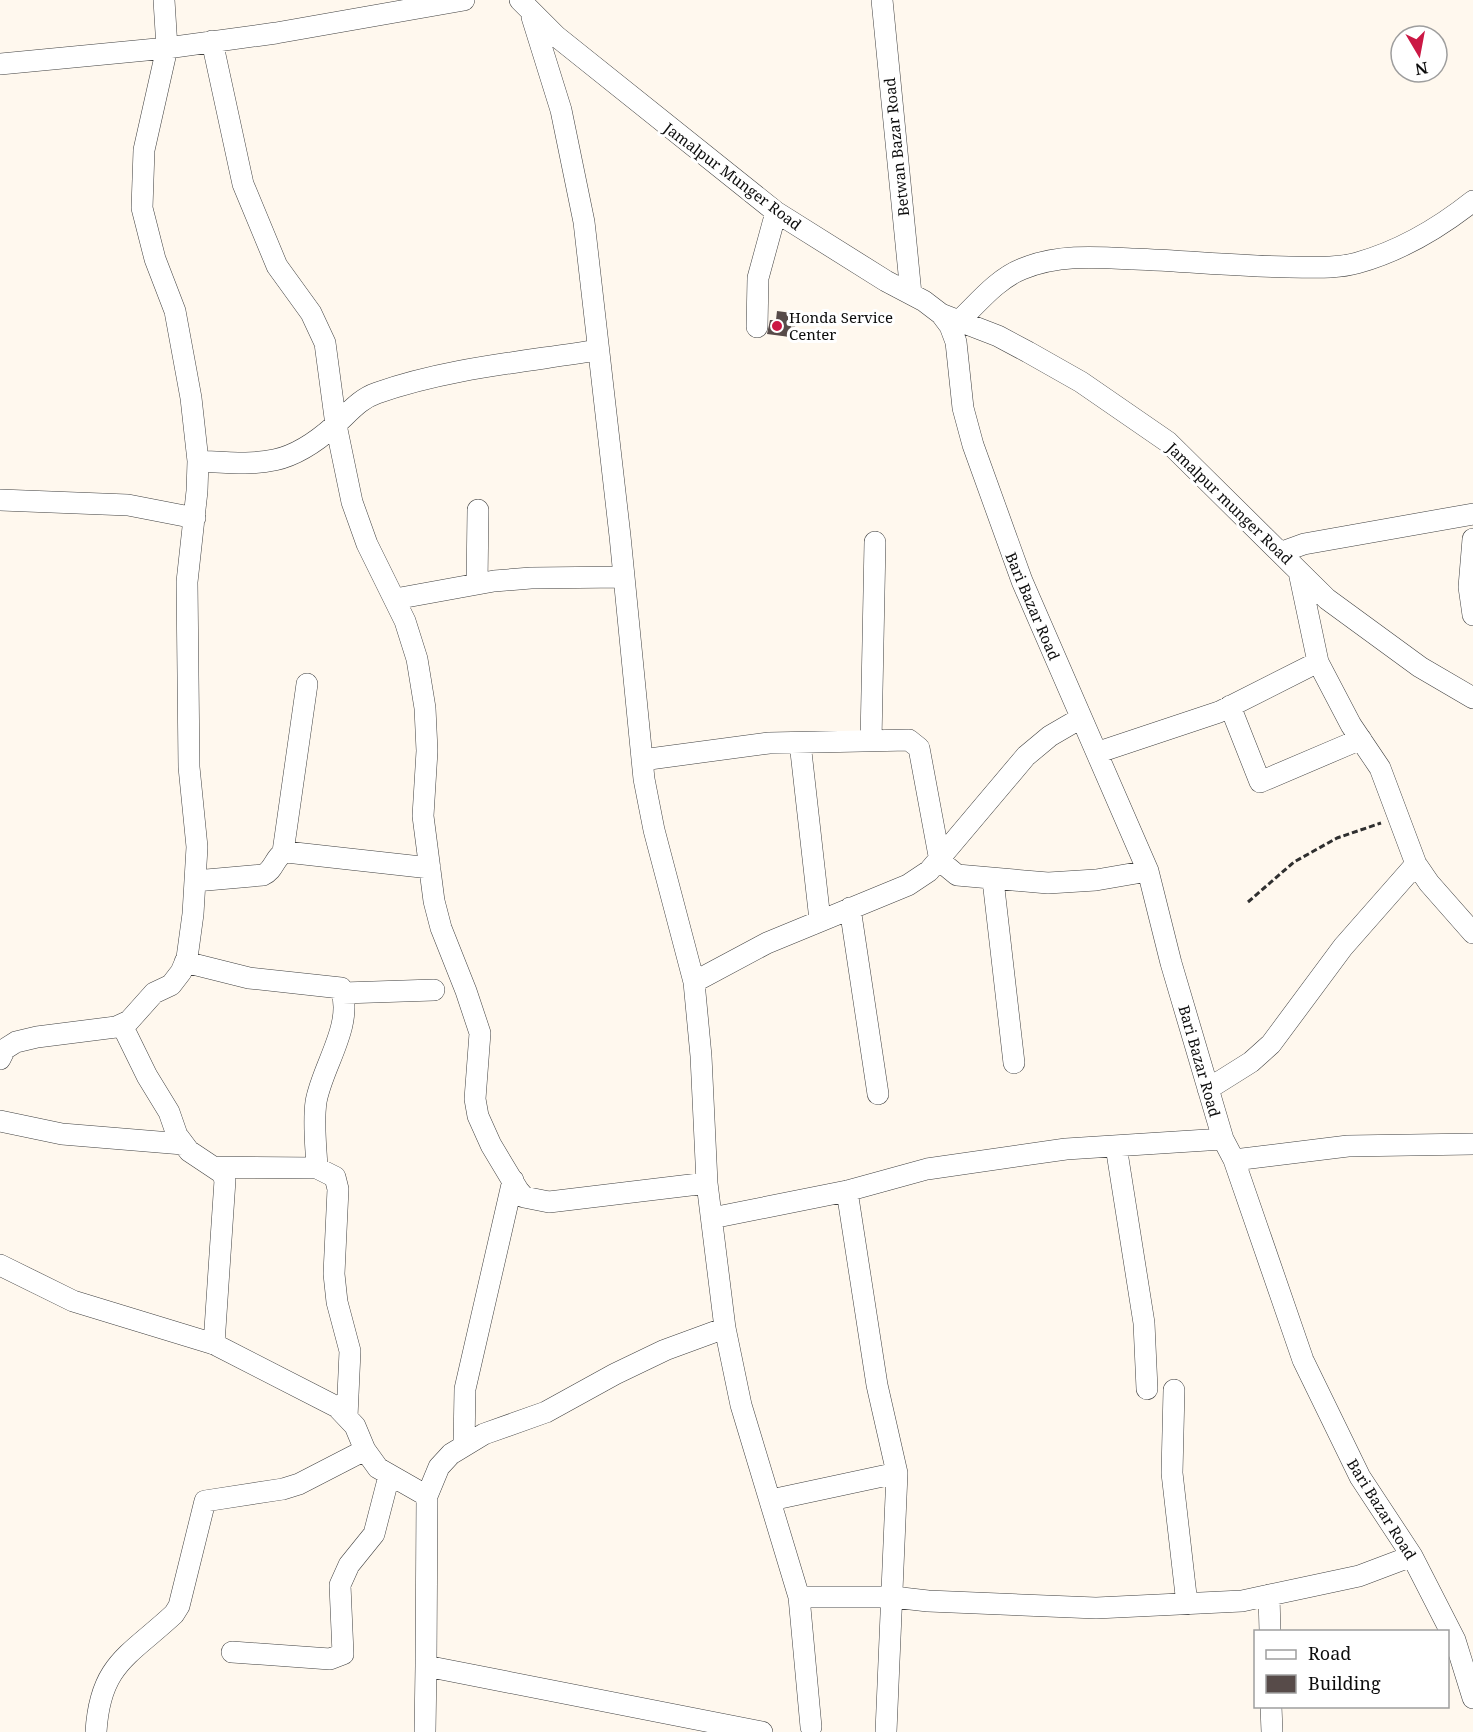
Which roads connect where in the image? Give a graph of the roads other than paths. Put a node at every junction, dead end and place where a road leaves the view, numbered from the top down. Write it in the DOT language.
graph roads {
  1 [pos="164,0"];
  2 [pos="464,0"];
  3 [pos="882,0"];
  4 [pos="525,6"];
  5 [pos="212,41"];
  6 [pos="166,48"];
  7 [pos="0,64"];
  8 [pos="1473,201"];
  9 [pos="776,212"];
  10 [pos="911,294"];
  11 [pos="950,317"];
  12 [pos="757,327"];
  13 [pos="598,351"];
  14 [pos="963,408"];
  15 [pos="336,425"];
  16 [pos="198,461"];
  17 [pos="0,500"];
  18 [pos="478,510"];
  19 [pos="1472,515"];
  20 [pos="195,518"];
  21 [pos="1473,539"];
  22 [pos="875,542"];
  23 [pos="1282,552"];
  24 [pos="1299,572"];
  25 [pos="624,577"];
  26 [pos="477,585"];
  27 [pos="395,599"];
  28 [pos="1473,615"];
  29 [pos="1318,662"];
  30 [pos="307,684"];
  31 [pos="1472,694"];
  32 [pos="1230,706"];
  33 [pos="1081,718"];
  34 [pos="1361,740"];
  35 [pos="872,741"];
  36 [pos="800,743"];
  37 [pos="1098,752"];
  38 [pos="642,760"];
  39 [pos="283,852"];
  40 [pos="940,861"];
  41 [pos="1416,864"];
  42 [pos="430,868"];
  43 [pos="1149,871"];
  44 [pos="993,880"];
  45 [pos="195,881"];
  46 [pos="850,908"];
  47 [pos="820,920"];
  48 [pos="1473,933"];
  49 [pos="185,962"];
  50 [pos="694,982"];
  51 [pos="434,990"];
  52 [pos="343,993"];
  53 [pos="123,1025"];
  54 [pos="0,1059"];
  55 [pos="1014,1063"];
  56 [pos="1208,1089"];
  57 [pos="878,1094"];
  58 [pos="0,1121"];
  59 [pos="1222,1139"];
  60 [pos="183,1144"];
  61 [pos="1473,1144"];
  62 [pos="1116,1146"];
  63 [pos="1234,1160"];
  64 [pos="213,1167"];
  65 [pos="317,1168"];
  66 [pos="513,1180"];
  67 [pos="707,1183"];
  68 [pos="847,1191"];
  69 [pos="712,1218"];
  70 [pos="0,1265"];
  71 [pos="725,1328"];
  72 [pos="214,1344"];
  73 [pos="1147,1389"];
  74 [pos="1174,1390"];
  75 [pos="347,1417"];
  76 [pos="464,1445"];
  77 [pos="365,1450"];
  78 [pos="897,1473"];
  79 [pos="389,1476"];
  80 [pos="426,1496"];
  81 [pos="771,1500"];
  82 [pos="1412,1556"];
  83 [pos="1269,1595"];
  84 [pos="799,1597"];
  85 [pos="893,1597"];
  86 [pos="1187,1604"];
  87 [pos="1270,1630"];
  88 [pos="1455,1640"];
  89 [pos="232,1652"];
  90 [pos="1473,1654"];
  91 [pos="426,1666"];
  92 [pos="1473,1698"];
  93 [pos="1271,1708"];
  94 [pos="807,1730"];
  95 [pos="96,1732"];
  96 [pos="424,1732"];
  97 [pos="762,1732"];
  98 [pos="886,1732"];
  99 [pos="1272,1732"];
  1 -- 6 [label="street"];
  2 -- 5 [label="street"];
  3 -- 10 [label="street, Betwan Bazar Road"];
  4 -- 9 [label="street, Jamalpur Munger Road"];
  4 -- 13 [label="street"];
  5 -- 6 [label="street"];
  5 -- 15 [label="street"];
  6 -- 7 [label="street"];
  6 -- 16 [label="street"];
  8 -- 11 [label="street"];
  9 -- 10 [label="street, Jamalpur Munger Road"];
  9 -- 12 [label="street"];
  10 -- 11 [label="street, Jamalpur Munger Road"];
  11 -- 14 [label="street, Jamalpur Munger Road"];
  11 -- 23 [label="street, Jamalpur munger Road"];
  13 -- 15 [label="street"];
  13 -- 25 [label="street"];
  14 -- 33 [label="street, Bari Bazar Road"];
  15 -- 16 [label="street"];
  15 -- 27 [label="street"];
  16 -- 20 [label="street"];
  17 -- 20 [label="street"];
  18 -- 26 [label="street"];
  19 -- 21 [label="street"];
  19 -- 23 [label="street"];
  20 -- 45 [label="street"];
  21 -- 28 [label="street"];
  22 -- 35 [label="street"];
  23 -- 24 [label="street, Jamalpur munger Road"];
  24 -- 29 [label="street"];
  24 -- 31 [label="street, Jamalpur munger Road"];
  25 -- 26 [label="street"];
  25 -- 38 [label="street"];
  26 -- 27 [label="street"];
  27 -- 42 [label="street"];
  29 -- 32 [label="street"];
  29 -- 34 [label="street"];
  30 -- 39 [label="street"];
  32 -- 34 [label="street"];
  32 -- 37 [label="street"];
  33 -- 37 [label="street, Bari Bazar Road"];
  33 -- 40 [label="street"];
  34 -- 41 [label="street"];
  35 -- 36 [label="street"];
  35 -- 40 [label="street"];
  36 -- 38 [label="street"];
  36 -- 47 [label="street"];
  37 -- 43 [label="street, Bari Bazar Road"];
  38 -- 50 [label="street"];
  39 -- 42 [label="street"];
  39 -- 45 [label="street"];
  40 -- 44 [label="street"];
  40 -- 46 [label="street"];
  41 -- 48 [label="street"];
  41 -- 56 [label="street"];
  42 -- 66 [label="street"];
  43 -- 44 [label="street"];
  43 -- 56 [label="street, Bari Bazar Road"];
  44 -- 55 [label="street"];
  45 -- 49 [label="street"];
  46 -- 47 [label="street"];
  46 -- 57 [label="street"];
  47 -- 50 [label="street"];
  49 -- 52 [label="street"];
  49 -- 53 [label="street"];
  50 -- 67 [label="street"];
  51 -- 52 [label="street"];
  52 -- 65 [label="street"];
  53 -- 54 [label="street"];
  53 -- 60 [label="street"];
  56 -- 59 [label="street, Bari Bazar Road"];
  58 -- 60 [label="street"];
  59 -- 62 [label="street"];
  59 -- 63 [label="street, Bari Bazar Road"];
  60 -- 64 [label="street"];
  61 -- 63 [label="street"];
  62 -- 68 [label="street"];
  62 -- 73 [label="street"];
  63 -- 82 [label="street, Bari Bazar Road"];
  64 -- 65 [label="street"];
  64 -- 72 [label="street"];
  65 -- 75 [label="street"];
  66 -- 67 [label="street"];
  66 -- 76 [label="street"];
  67 -- 69 [label="street"];
  68 -- 69 [label="street"];
  68 -- 78 [label="street"];
  69 -- 71 [label="street"];
  70 -- 72 [label="street"];
  71 -- 76 [label="street"];
  71 -- 81 [label="street"];
  72 -- 75 [label="street"];
  74 -- 86 [label="street"];
  75 -- 77 [label="street"];
  76 -- 80 [label="street"];
  77 -- 79 [label="street"];
  77 -- 95 [label="street"];
  78 -- 81 [label="street"];
  78 -- 85 [label="street"];
  79 -- 80 [label="street"];
  79 -- 89 [label="street"];
  80 -- 91 [label="street"];
  81 -- 84 [label="street"];
  82 -- 83 [label="street"];
  82 -- 88 [label="street, Bari Bazar Road"];
  83 -- 86 [label="street"];
  83 -- 87 [label="street"];
  84 -- 85 [label="street"];
  84 -- 94 [label="street"];
  85 -- 86 [label="street"];
  85 -- 98 [label="street"];
  88 -- 90 [label="street"];
  88 -- 92 [label="street, Bari Bazar Road"];
  91 -- 96 [label="street"];
  91 -- 97 [label="street"];
  93 -- 99 [label="street"];
}
